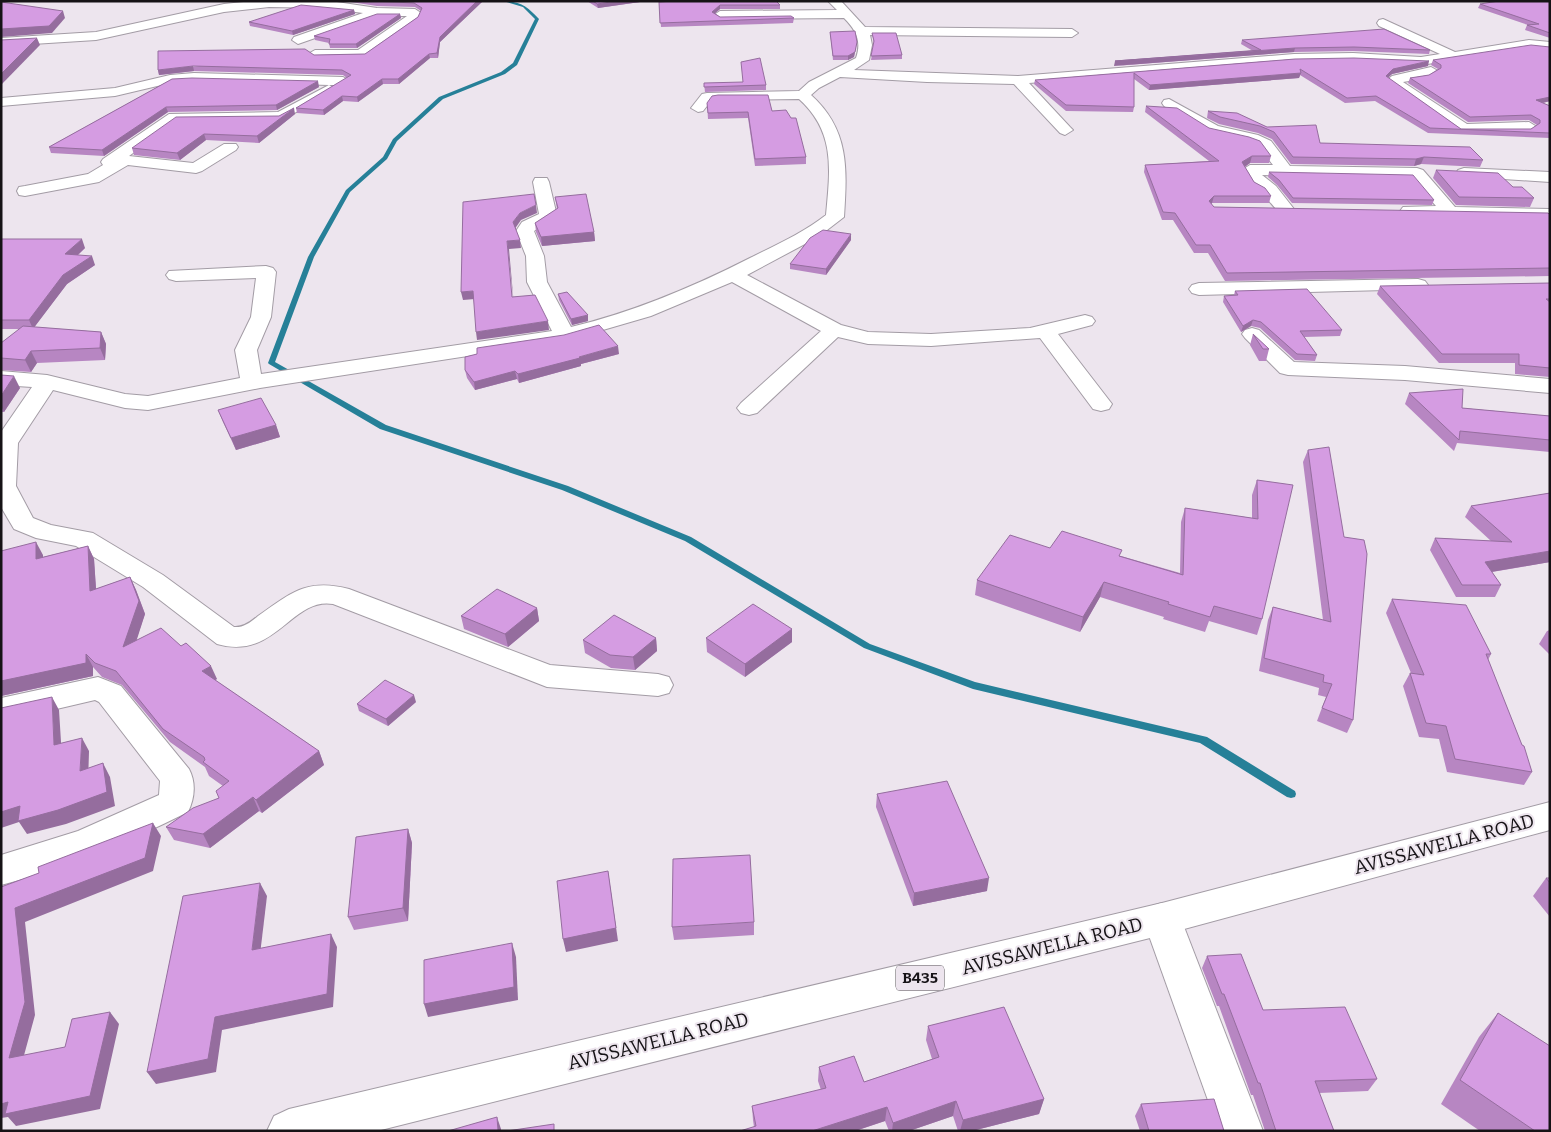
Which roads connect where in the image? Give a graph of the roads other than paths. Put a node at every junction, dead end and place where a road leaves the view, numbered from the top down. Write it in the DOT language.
graph roads {
  1 [pos="839,8"];
  2 [pos="377,12"];
  3 [pos="720,15"];
  4 [pos="1383,23"];
  5 [pos="861,31"];
  6 [pos="1072,33"];
  7 [pos="298,40"];
  8 [pos="1,42"];
  9 [pos="1550,46"];
  10 [pos="315,54"];
  11 [pos="1452,55"];
  12 [pos="1421,61"];
  13 [pos="842,72"];
  14 [pos="1018,80"];
  15 [pos="803,95"];
  16 [pos="1,102"];
  17 [pos="1169,103"];
  18 [pos="698,108"];
  19 [pos="1529,127"];
  20 [pos="1065,130"];
  21 [pos="230,147"];
  22 [pos="125,160"];
  23 [pos="1284,170"];
  24 [pos="1417,173"];
  25 [pos="1550,177"];
  26 [pos="541,182"];
  27 [pos="25,191"];
  28 [pos="1266,209"];
  29 [pos="1285,209"];
  30 [pos="1304,210"];
  31 [pos="1391,211"];
  32 [pos="1449,211"];
  33 [pos="1550,214"];
  34 [pos="176,275"];
  35 [pos="733,275"];
  36 [pos="1433,285"];
  37 [pos="1199,289"];
  38 [pos="1085,320"];
  39 [pos="834,330"];
  40 [pos="1045,330"];
  41 [pos="1252,334"];
  42 [pos="565,336"];
  43 [pos="1,378"];
  44 [pos="47,382"];
  45 [pos="256,382"];
  46 [pos="1550,386"];
  47 [pos="1101,404"];
  48 [pos="749,408"];
  49 [pos="658,685"];
  50 [pos="1,710"];
  51 [pos="1550,816"];
  52 [pos="1,870"];
  53 [pos="1162,919"];
  54 [pos="289,1131"];
  55 [pos="1241,1131"];
  1 -- 3 [label="street"];
  1 -- 5 [label="street"];
  2 -- 7 [label="street"];
  2 -- 8 [label="street"];
  2 -- 10 [label="street"];
  4 -- 11 [label="street"];
  5 -- 6 [label="street"];
  5 -- 13 [label="street"];
  9 -- 11 [label="street"];
  11 -- 12 [label="street"];
  12 -- 14 [label="street"];
  12 -- 19 [label="street"];
  13 -- 14 [label="street"];
  13 -- 15 [label="street"];
  14 -- 20 [label="street"];
  15 -- 18 [label="street"];
  15 -- 35 [label="street"];
  16 -- 22 [label="street"];
  17 -- 23 [label="street"];
  21 -- 22 [label="street"];
  22 -- 27 [label="street"];
  23 -- 24 [label="street"];
  23 -- 29 [label="street"];
  24 -- 25 [label="street"];
  24 -- 32 [label="street"];
  26 -- 42 [label="street"];
  28 -- 29 [label="street"];
  29 -- 30 [label="street"];
  31 -- 32 [label="street"];
  32 -- 33 [label="street"];
  34 -- 45 [label="street"];
  35 -- 39 [label="street"];
  35 -- 42 [label="street"];
  36 -- 37 [label="street"];
  38 -- 40 [label="street"];
  39 -- 40 [label="street"];
  39 -- 48 [label="street"];
  40 -- 47 [label="street"];
  41 -- 46 [label="street"];
  42 -- 45 [label="street"];
  43 -- 44 [label="street"];
  44 -- 45 [label="street"];
  44 -- 49 [label="street"];
  50 -- 52 [label="street"];
  51 -- 53 [label="street, AVISSAWELLA ROAD / B435"];
  53 -- 54 [label="street, AVISSAWELLA ROAD / B435"];
  53 -- 55 [label="street"];
}
